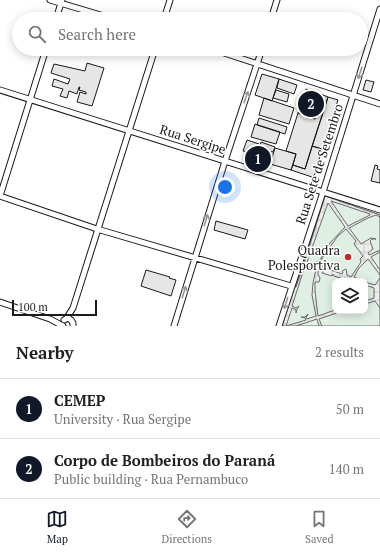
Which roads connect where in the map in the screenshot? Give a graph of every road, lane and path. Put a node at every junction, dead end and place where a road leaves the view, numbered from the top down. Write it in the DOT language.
graph roads {
  1 [pos="50,0"];
  2 [pos="170,0"];
  3 [pos="277,0"];
  4 [pos="61,2"];
  5 [pos="380,9"];
  6 [pos="58,12"];
  7 [pos="92,12"];
  8 [pos="166,12"];
  9 [pos="273,12"];
  10 [pos="368,46"];
  11 [pos="44,56"];
  12 [pos="153,56"];
  13 [pos="233,56"];
  14 [pos="260,56"];
  15 [pos="365,56"];
  16 [pos="257,64"];
  17 [pos="0,90"];
  18 [pos="352,95"];
  19 [pos="30,100"];
  20 [pos="380,104"];
  21 [pos="129,130"];
  22 [pos="224,161"];
  23 [pos="323,192"];
  24 [pos="0,196"];
  25 [pos="380,210"];
  26 [pos="97,229"];
  27 [pos="195,258"];
  28 [pos="291,286"];
  29 [pos="0,302"];
  30 [pos="73,308"];
  31 [pos="64,322"];
  32 [pos="73,323"];
  33 [pos="79,326"];
  34 [pos="174,326"];
  35 [pos="279,326"];
  1 -- 4 [label="street"];
  2 -- 8 [label="street"];
  3 -- 9 [label="street"];
  4 -- 6 [label="street"];
  4 -- 7 [label="street"];
  5 -- 10 [label="street, Rua Sete de Setembro, one-way"];
  11 -- 19 [label="street"];
  12 -- 21 [label="street"];
  13 -- 16 [label="street"];
  14 -- 16 [label="street"];
  15 -- 18 [label="street, Rua Sete de Setembro, one-way"];
  16 -- 18 [label="street"];
  22 -- 16 [label="street, one-way"];
  17 -- 19 [label="street, Rua Sergipe"];
  18 -- 20 [label="street"];
  18 -- 23 [label="street, Rua Sete de Setembro"];
  19 -- 21 [label="street, Rua Sergipe"];
  19 -- 24 [label="street"];
  21 -- 22 [label="street, Rua Sergipe"];
  21 -- 26 [label="street"];
  22 -- 23 [label="street, Rua Sergipe"];
  27 -- 22 [label="street, one-way"];
  23 -- 25 [label="street, Rua Sergipe"];
  23 -- 28 [label="street, Rua Sete de Setembro"];
  24 -- 26 [label="street"];
  26 -- 27 [label="street"];
  26 -- 30 [label="street"];
  27 -- 28 [label="street"];
  34 -- 27 [label="street, one-way"];
  28 -- 35 [label="street, Rua Sete de Setembro, one-way"];
  29 -- 31 [label="street"];
  30 -- 31 [label="street"];
  30 -- 32 [label="street"];
  31 -- 32 [label="street"];
  32 -- 33 [label="street"];
}
